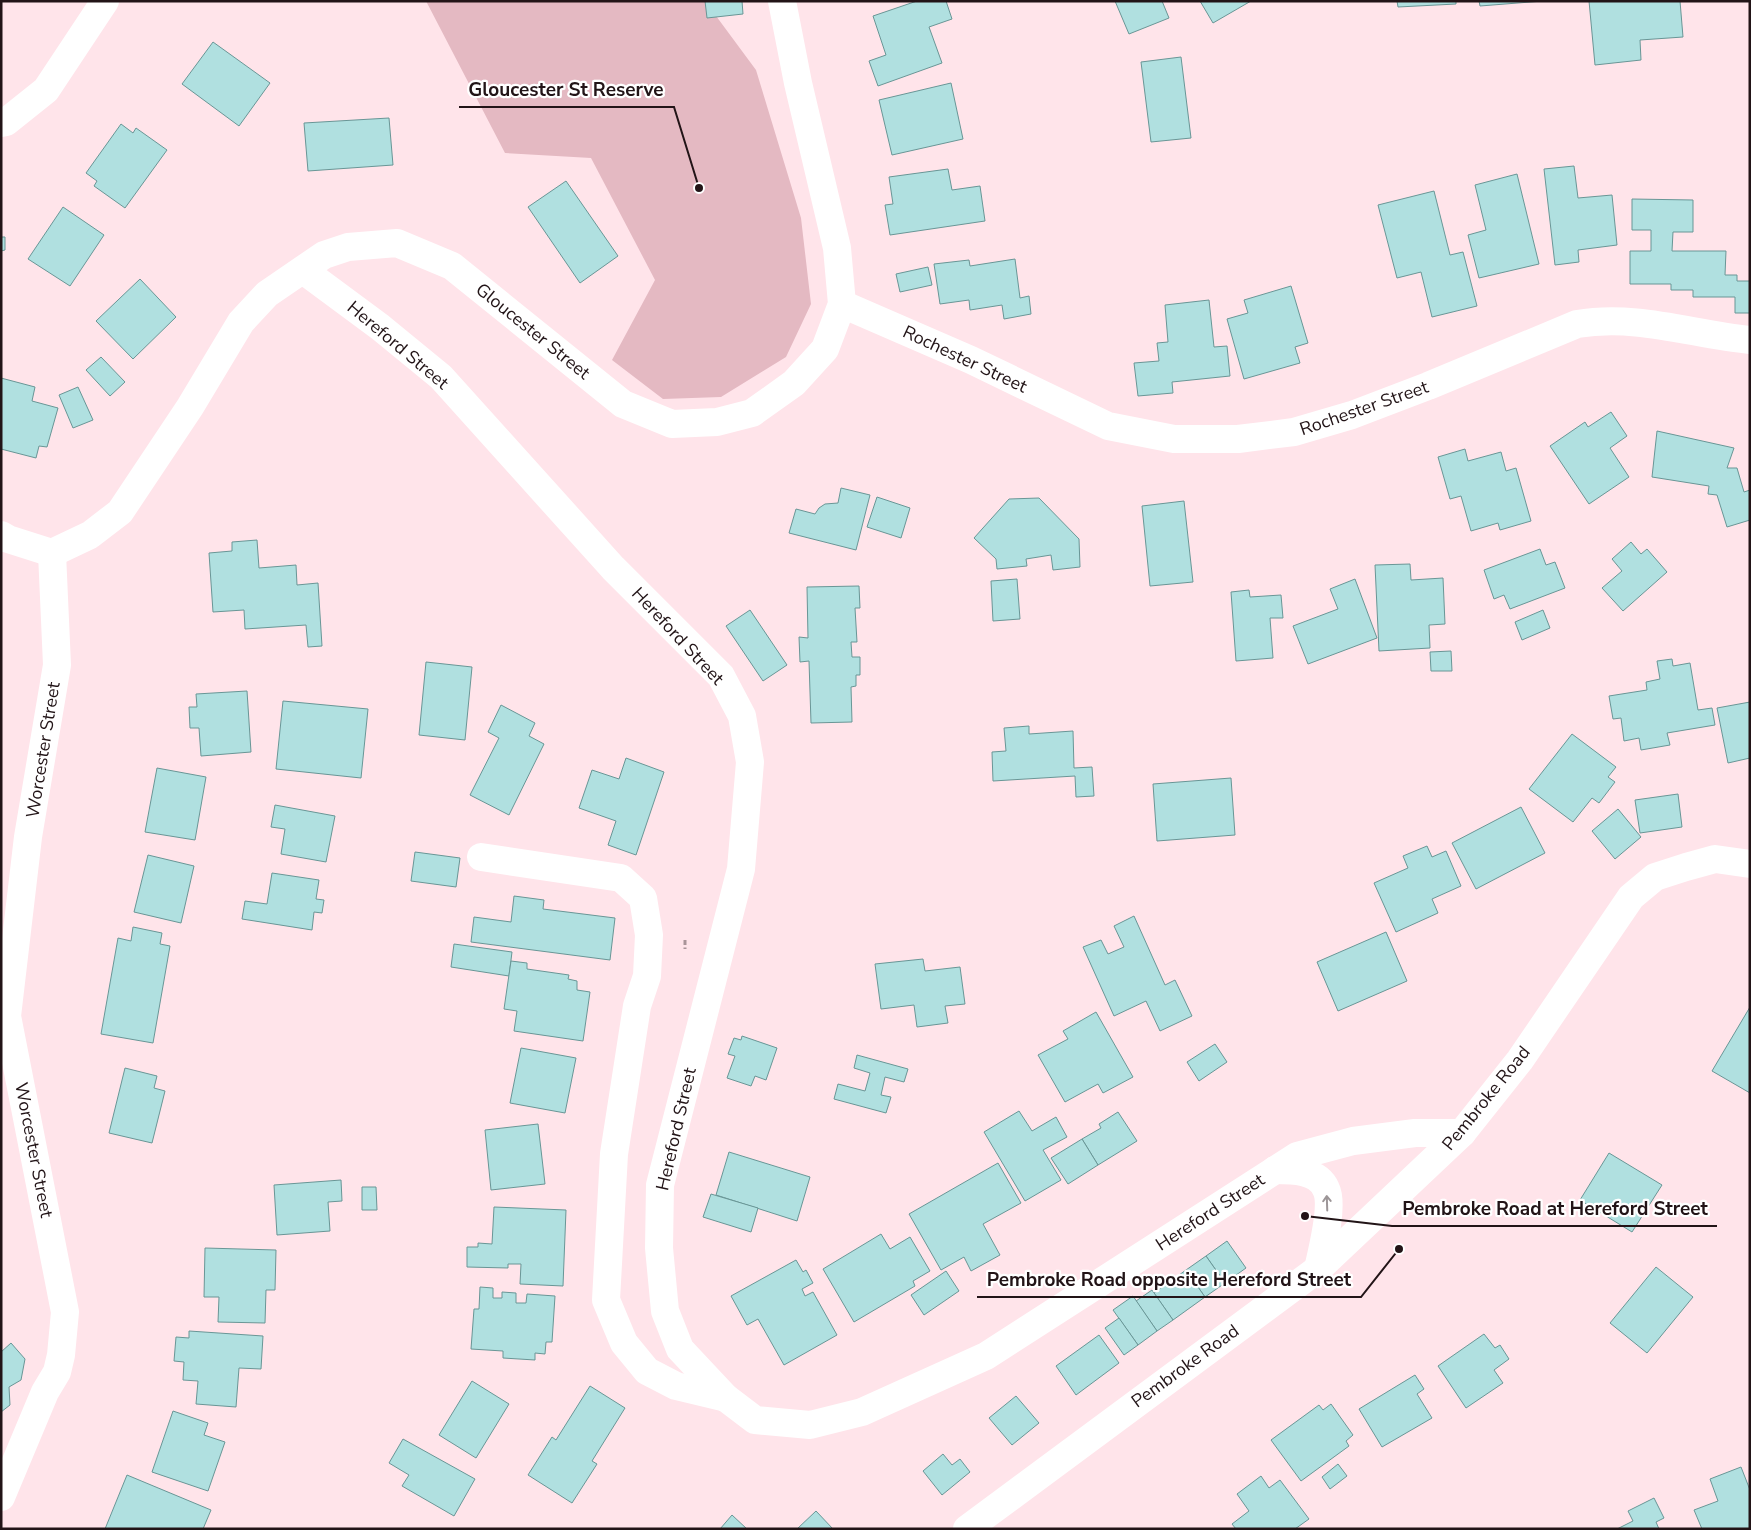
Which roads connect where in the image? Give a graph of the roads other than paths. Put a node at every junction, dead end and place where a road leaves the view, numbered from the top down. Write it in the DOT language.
graph roads {
  1 [pos="105,1"];
  2 [pos="782,1"];
  3 [pos="1,123"];
  4 [pos="304,270"];
  5 [pos="842,304"];
  6 [pos="1750,340"];
  7 [pos="1,535"];
  8 [pos="52,553"];
  9 [pos="481,857"];
  10 [pos="1750,864"];
  11 [pos="1462,1133"];
  12 [pos="1275,1170"];
  13 [pos="1318,1268"];
  14 [pos="726,1398"];
  15 [pos="1,1496"];
  16 [pos="967,1529"];
  1 -- 3 [label="street"];
  2 -- 5 [label="street, Gloucester Street"];
  4 -- 5 [label="street, Gloucester Street"];
  4 -- 8 [label="street, Gloucester Street"];
  4 -- 14 [label="street, Hereford Street"];
  5 -- 6 [label="street, Rochester Street"];
  7 -- 8 [label="street"];
  8 -- 15 [label="street, Worcester Street"];
  9 -- 14 [label="street"];
  10 -- 11 [label="street, Pembroke Road"];
  11 -- 12 [label="street, Hereford Street"];
  11 -- 13 [label="street, Pembroke Road"];
  13 -- 12 [label="street, one-way"];
  12 -- 14 [label="street, Hereford Street"];
  13 -- 16 [label="street, Pembroke Road"];
}
